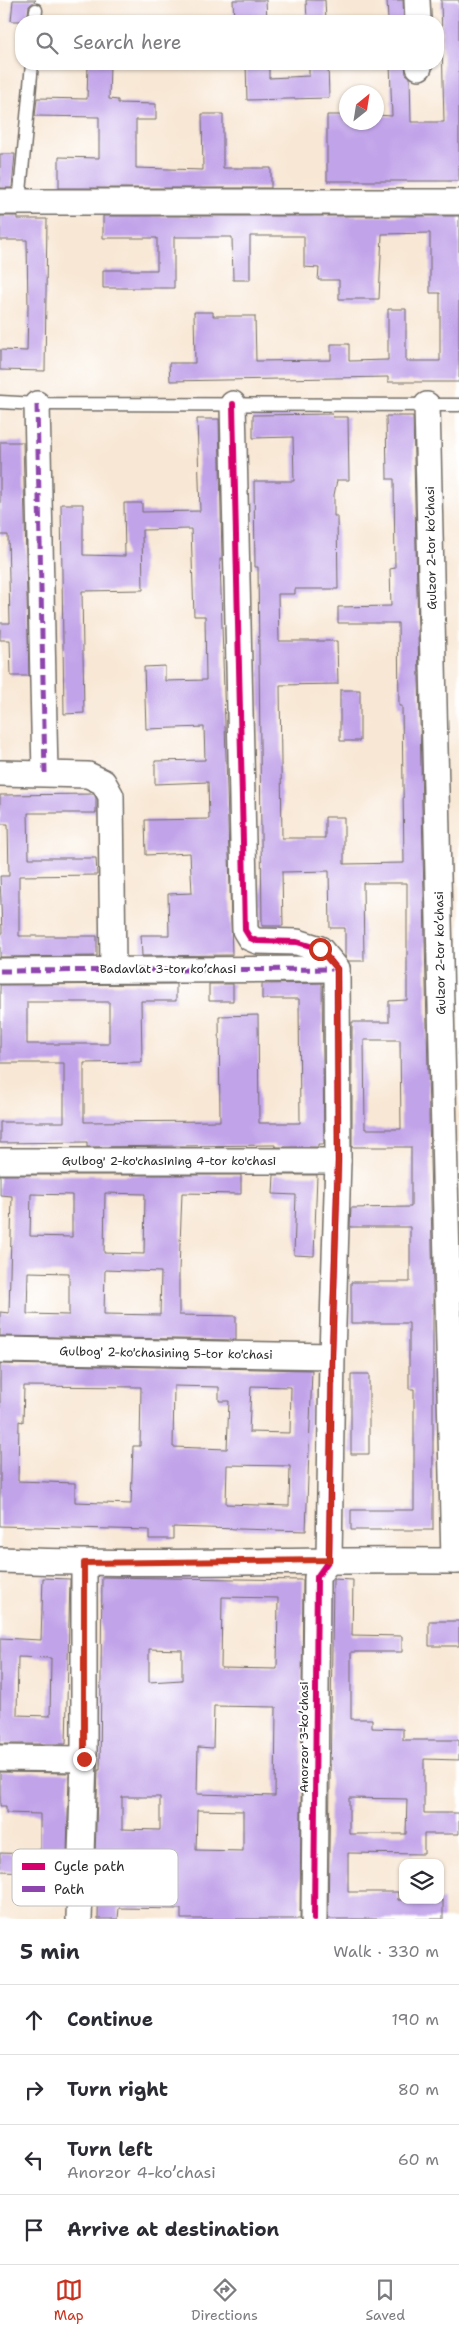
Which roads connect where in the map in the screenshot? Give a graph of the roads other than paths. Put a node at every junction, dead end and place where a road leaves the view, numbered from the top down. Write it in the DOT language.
graph roads {
  1 [pos="418,0"];
  2 [pos="418,15"];
  3 [pos="31,70"];
  4 [pos="9,202"];
  5 [pos="459,202"];
  6 [pos="0,402"];
  7 [pos="37,404"];
  8 [pos="233,404"];
  9 [pos="427,405"];
  10 [pos="459,405"];
  11 [pos="0,773"];
  12 [pos="45,773"];
  13 [pos="112,969"];
  14 [pos="337,969"];
  15 [pos="0,971"];
  16 [pos="0,1161"];
  17 [pos="338,1161"];
  18 [pos="0,1350"];
  19 [pos="332,1356"];
  20 [pos="0,1560"];
  21 [pos="329,1560"];
  22 [pos="456,1561"];
  23 [pos="84,1563"];
  24 [pos="0,1758"];
  25 [pos="84,1759"];
  26 [pos="81,1849"];
  27 [pos="79,1906"];
  28 [pos="79,1919"];
  29 [pos="314,1919"];
  1 -- 2 [label="street"];
  3 -- 4 [label="lane"];
  4 -- 5 [label="street"];
  6 -- 7 [label="lane"];
  7 -- 8 [label="lane"];
  7 -- 12 [label="street"];
  8 -- 9 [label="lane"];
  8 -- 14 [label="street"];
  9 -- 10 [label="lane"];
  9 -- 22 [label="street, Gulzor 2-tor koʼchasi"];
  11 -- 12 [label="street"];
  12 -- 13 [label="street"];
  13 -- 14 [label="street, Badavlat 3-tor koʼchasi"];
  13 -- 15 [label="street, Badavlat 3-tor koʼchasi"];
  14 -- 17 [label="street"];
  16 -- 17 [label="street, Gulbog' 2-ko'chasining 4-tor ko'chasi"];
  17 -- 19 [label="street"];
  18 -- 19 [label="street, Gulbog' 2-ko'chasining 5-tor ko'chasi"];
  19 -- 21 [label="street"];
  20 -- 23 [label="street"];
  21 -- 22 [label="street"];
  21 -- 23 [label="street"];
  21 -- 29 [label="street, Аnorzor 3-koʼchasi"];
  23 -- 25 [label="street"];
  24 -- 25 [label="street"];
  25 -- 26 [label="street"];
  27 -- 28 [label="street"];
}
